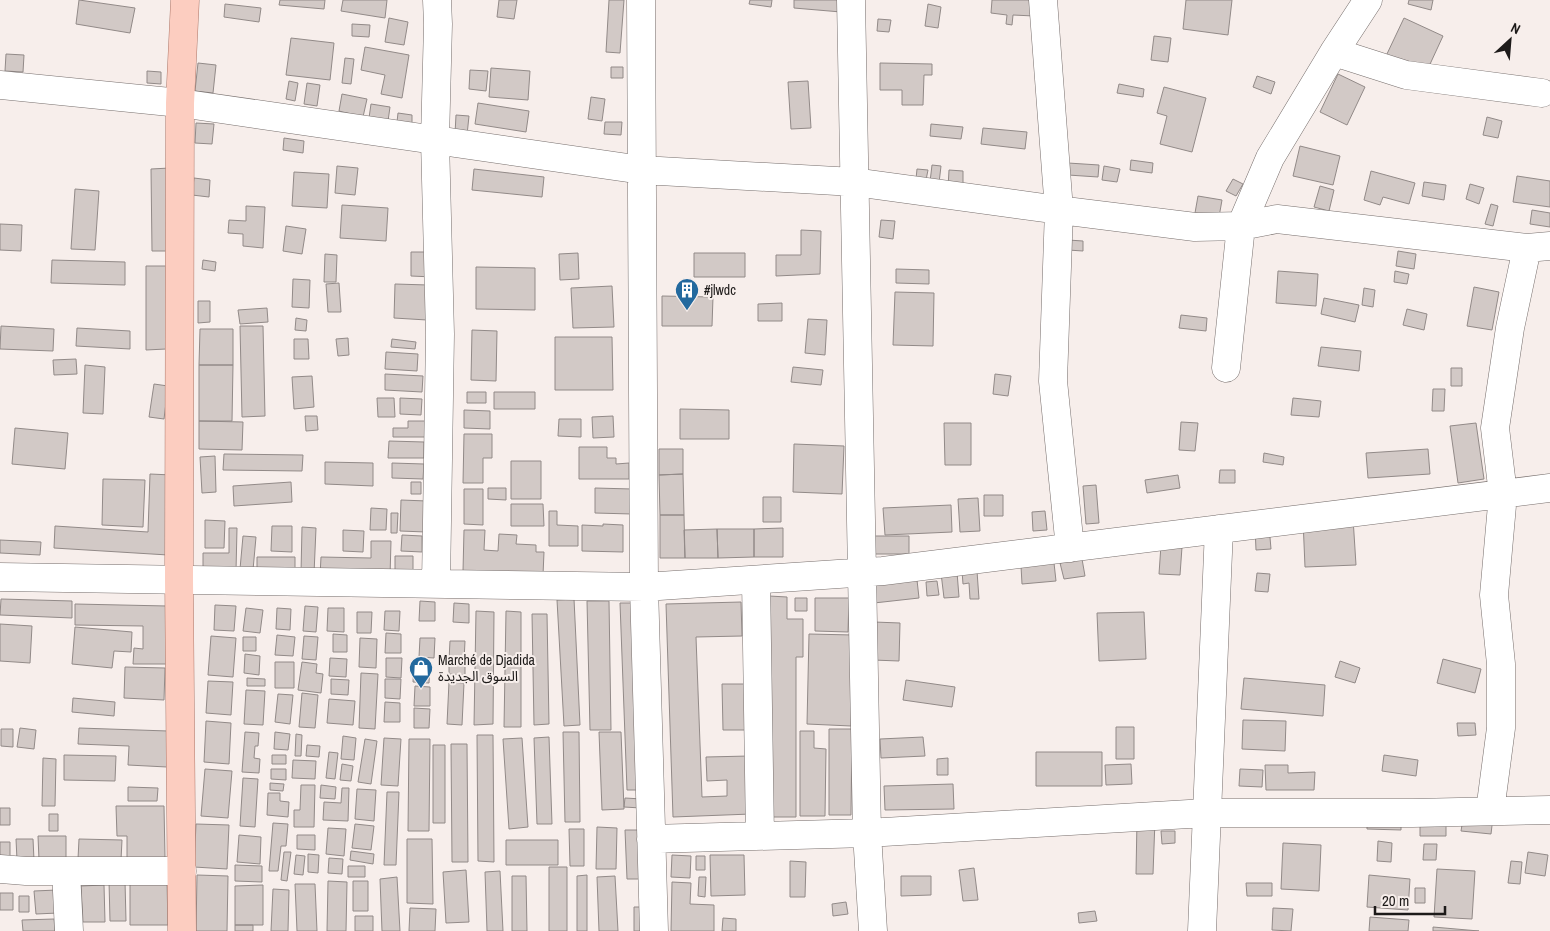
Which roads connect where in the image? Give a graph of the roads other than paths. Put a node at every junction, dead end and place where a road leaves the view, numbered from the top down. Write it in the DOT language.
graph roads {
  1 [pos="185,0"];
  2 [pos="437,0"];
  3 [pos="641,0"];
  4 [pos="851,0"];
  5 [pos="1043,0"];
  6 [pos="1368,0"];
  7 [pos="1334,52"];
  8 [pos="0,85"];
  9 [pos="1542,93"];
  10 [pos="180,103"];
  11 [pos="435,140"];
  12 [pos="642,170"];
  13 [pos="854,182"];
  14 [pos="1059,210"];
  15 [pos="1241,226"];
  16 [pos="1539,247"];
  17 [pos="1226,368"];
  18 [pos="1550,488"];
  19 [pos="1503,494"];
  20 [pos="1219,529"];
  21 [pos="1070,548"];
  22 [pos="861,572"];
  23 [pos="0,577"];
  24 [pos="179,580"];
  25 [pos="756,580"];
  26 [pos="436,584"];
  27 [pos="644,587"];
  28 [pos="1550,810"];
  29 [pos="1490,811"];
  30 [pos="1206,813"];
  31 [pos="867,833"];
  32 [pos="760,836"];
  33 [pos="651,839"];
  34 [pos="0,869"];
  35 [pos="66,871"];
  36 [pos="182,871"];
  37 [pos="69,931"];
  38 [pos="182,931"];
  39 [pos="654,931"];
  40 [pos="874,931"];
  41 [pos="1202,931"];
  1 -- 10 [label="main road"];
  2 -- 11 [label="street"];
  3 -- 12 [label="street"];
  4 -- 13 [label="street"];
  5 -- 14 [label="street"];
  6 -- 7 [label="street"];
  7 -- 9 [label="street"];
  7 -- 15 [label="street"];
  8 -- 10 [label="street"];
  10 -- 11 [label="street"];
  10 -- 24 [label="main road"];
  11 -- 12 [label="street"];
  11 -- 26 [label="street"];
  12 -- 13 [label="street"];
  12 -- 27 [label="street"];
  13 -- 14 [label="street"];
  13 -- 22 [label="street"];
  14 -- 15 [label="street"];
  14 -- 21 [label="street"];
  15 -- 16 [label="street"];
  15 -- 17 [label="street"];
  16 -- 19 [label="street"];
  18 -- 19 [label="street"];
  19 -- 20 [label="street"];
  19 -- 29 [label="street"];
  20 -- 21 [label="street"];
  20 -- 30 [label="street"];
  21 -- 22 [label="street"];
  22 -- 25 [label="street"];
  22 -- 31 [label="street"];
  23 -- 24 [label="street"];
  24 -- 26 [label="street"];
  24 -- 36 [label="main road"];
  25 -- 27 [label="street"];
  25 -- 32 [label="street"];
  26 -- 27 [label="street"];
  27 -- 33 [label="street"];
  28 -- 29 [label="street"];
  29 -- 30 [label="street"];
  30 -- 31 [label="street"];
  30 -- 41 [label="street"];
  31 -- 32 [label="street"];
  31 -- 40 [label="street"];
  32 -- 33 [label="street"];
  33 -- 39 [label="street"];
  34 -- 35 [label="street"];
  35 -- 36 [label="street"];
  35 -- 37 [label="street"];
  36 -- 38 [label="main road"];
}
